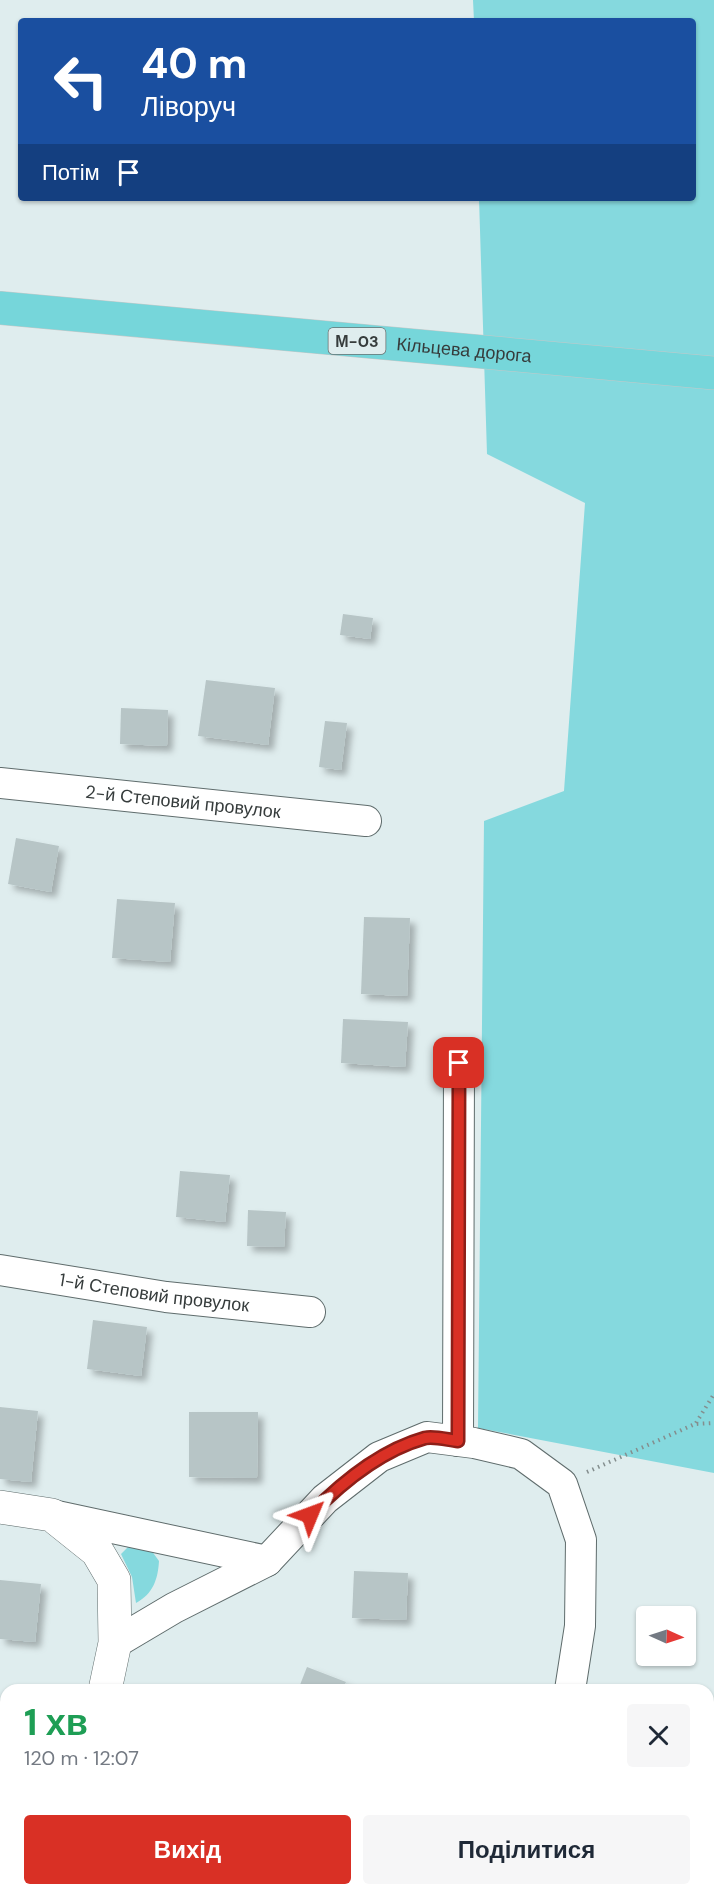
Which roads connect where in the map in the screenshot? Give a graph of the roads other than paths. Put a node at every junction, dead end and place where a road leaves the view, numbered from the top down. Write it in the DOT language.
graph roads {
  1 [pos="0,308"];
  2 [pos="714,373"];
  3 [pos="0,783"];
  4 [pos="366,821"];
  5 [pos="459,1063"];
  6 [pos="0,1270"];
  7 [pos="310,1312"];
  8 [pos="458,1441"];
  9 [pos="0,1507"];
  10 [pos="52,1515"];
  11 [pos="267,1561"];
  12 [pos="115,1643"];
  13 [pos="106,1684"];
  14 [pos="571,1684"];
  1 -- 2 [label="highway, Кільцева дорога / М-03"];
  3 -- 4 [label="street, 2-й Степовий провулок"];
  5 -- 8 [label="street"];
  6 -- 7 [label="street, 1-й Степовий провулок"];
  8 -- 11 [label="street"];
  8 -- 14 [label="street"];
  9 -- 10 [label="street"];
  10 -- 11 [label="street"];
  10 -- 12 [label="street"];
  11 -- 12 [label="street"];
  12 -- 13 [label="street"];
}
